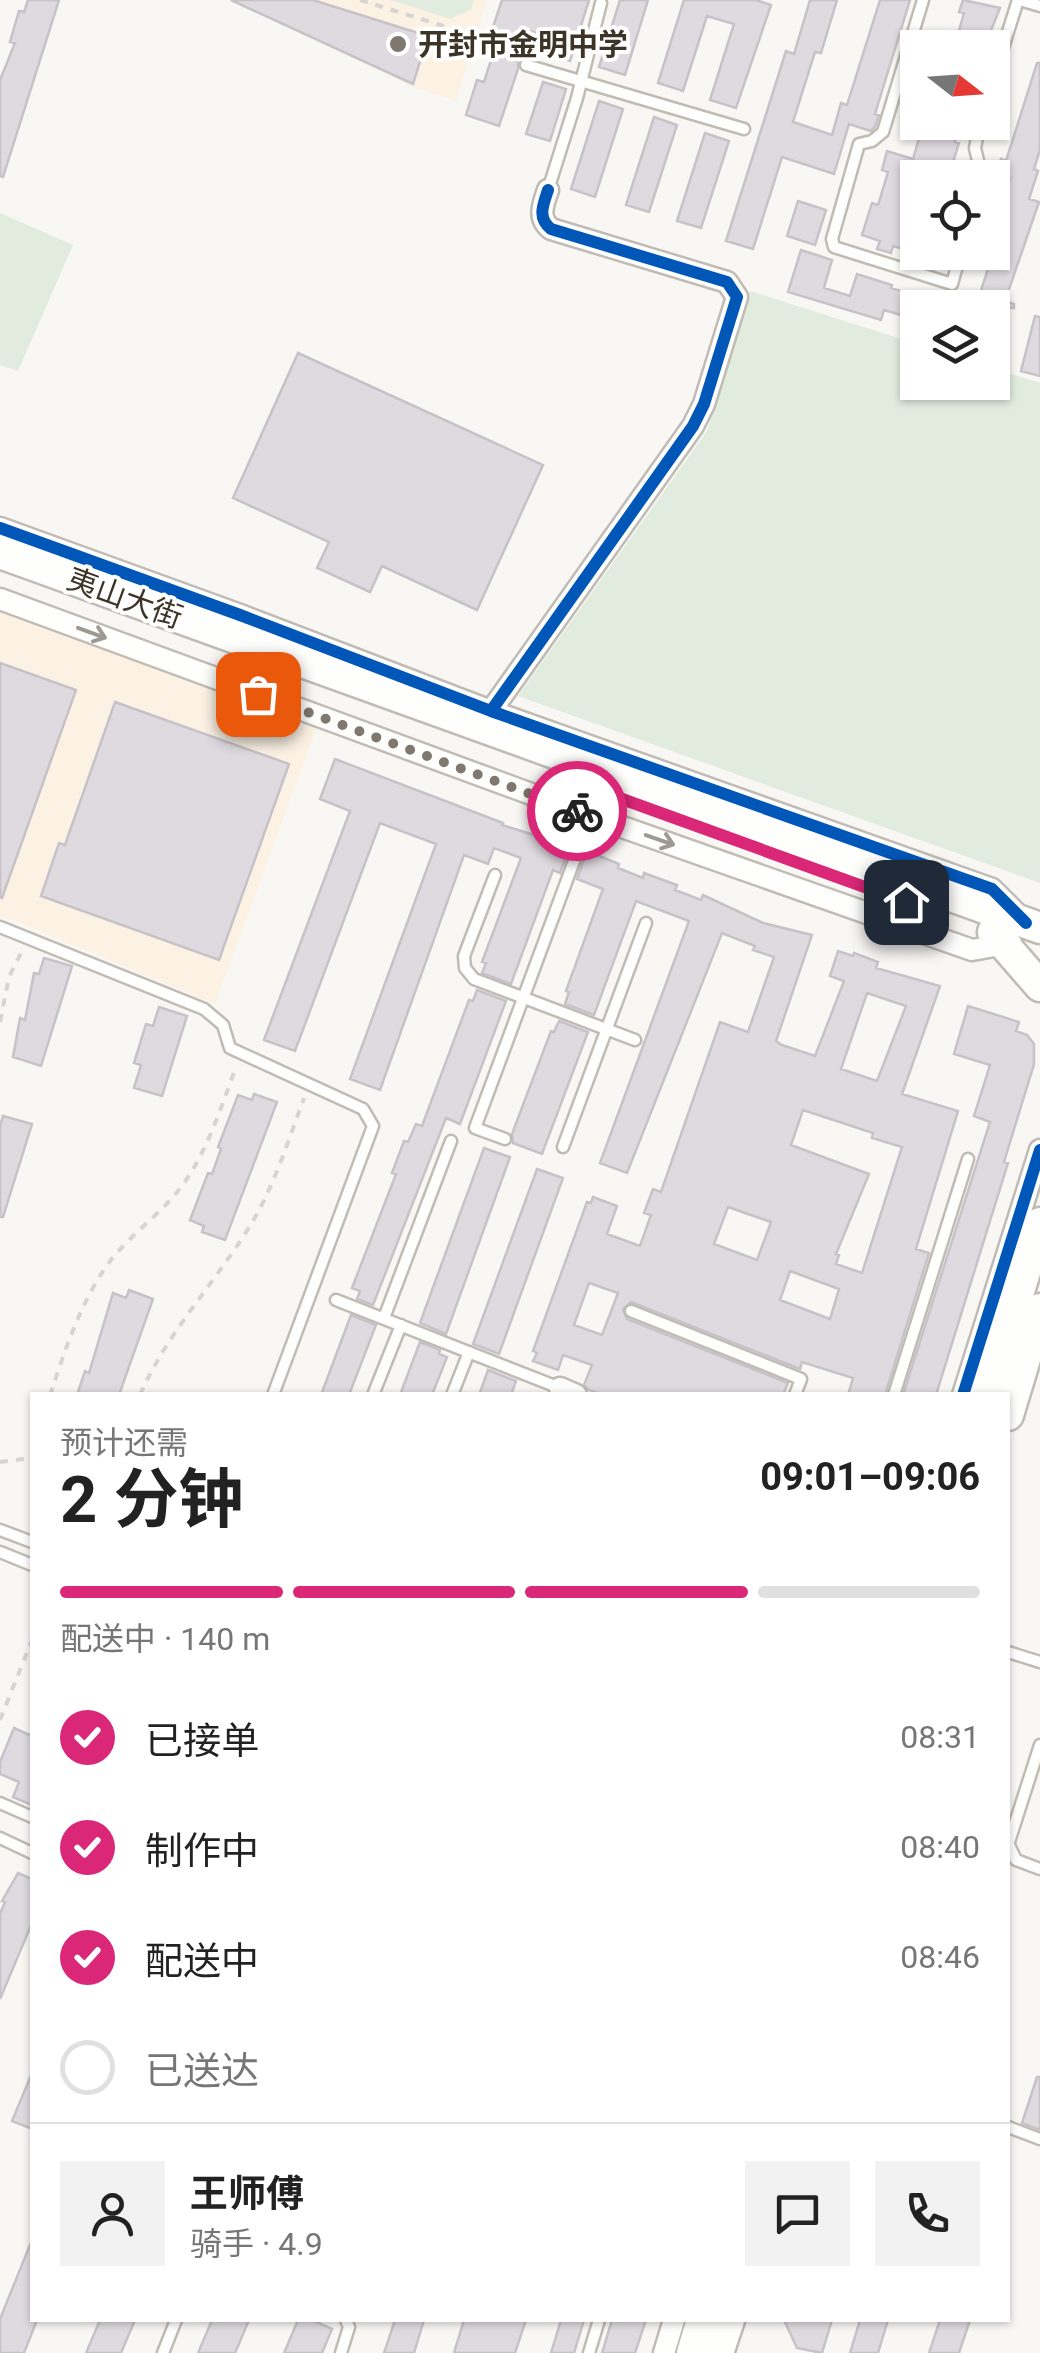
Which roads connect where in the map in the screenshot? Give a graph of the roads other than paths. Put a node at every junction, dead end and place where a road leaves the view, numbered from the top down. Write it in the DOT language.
graph roads {
  1 [pos="923,0"];
  2 [pos="1019,0"];
  3 [pos="601,3"];
  4 [pos="1040,6"];
  5 [pos="1009,30"];
  6 [pos="526,65"];
  7 [pos="580,81"];
  8 [pos="744,130"];
  9 [pos="548,190"];
  10 [pos="900,268"];
  11 [pos="907,270"];
  12 [pos="956,270"];
  13 [pos="0,528"];
  14 [pos="0,552"];
  15 [pos="0,574"];
  16 [pos="0,599"];
  17 [pos="492,711"];
  18 [pos="596,803"];
  19 [pos="495,874"];
  20 [pos="646,923"];
  21 [pos="0,927"];
  22 [pos="1020,928"];
  23 [pos="1040,986"];
  24 [pos="523,998"];
  25 [pos="607,1029"];
  26 [pos="635,1040"];
  27 [pos="505,1139"];
  28 [pos="451,1142"];
  29 [pos="563,1148"];
  30 [pos="1040,1150"];
  31 [pos="968,1158"];
  32 [pos="1040,1223"];
  33 [pos="336,1300"];
  34 [pos="1040,1309"];
  35 [pos="632,1310"];
  36 [pos="384,1318"];
  37 [pos="400,1325"];
  38 [pos="469,1352"];
  39 [pos="274,1392"];
  40 [pos="374,1392"];
  41 [pos="453,1392"];
  42 [pos="568,1392"];
  43 [pos="796,1392"];
  44 [pos="895,1392"];
  45 [pos="964,1392"];
  46 [pos="988,1392"];
  47 [pos="1010,1408"];
  48 [pos="0,1530"];
  49 [pos="30,1541"];
  50 [pos="0,1552"];
  51 [pos="30,1565"];
  52 [pos="1010,1653"];
  53 [pos="1040,1662"];
  54 [pos="1040,1745"];
  55 [pos="0,1803"];
  56 [pos="30,1816"];
  57 [pos="0,1838"];
  58 [pos="1010,1838"];
  59 [pos="1010,1848"];
  60 [pos="30,1851"];
  61 [pos="1040,1869"];
  62 [pos="1010,2128"];
  63 [pos="1040,2139"];
  64 [pos="175,2322"];
  65 [pos="347,2322"];
  66 [pos="598,2322"];
  67 [pos="673,2322"];
  68 [pos="701,2322"];
  69 [pos="727,2322"];
  70 [pos="162,2353"];
  71 [pos="341,2353"];
  72 [pos="589,2353"];
  73 [pos="664,2353"];
  74 [pos="692,2353"];
  75 [pos="718,2353"];
  1 -- 10 [label="lane"];
  2 -- 4 [label="lane"];
  2 -- 5 [label="lane"];
  3 -- 7 [label="lane"];
  6 -- 7 [label="lane"];
  7 -- 8 [label="lane"];
  7 -- 9 [label="lane"];
  9 -- 17 [label="street"];
  11 -- 12 [label="lane"];
  13 -- 17 [label="street"];
  14 -- 22 [label="main road, 夷山大街"];
  15 -- 18 [label="main road, 夷山大街"];
  16 -- 18 [label="street, one-way"];
  17 -- 22 [label="street"];
  18 -- 22 [label="main road, 夷山大街, one-way"];
  18 -- 24 [label="lane"];
  19 -- 24 [label="lane"];
  20 -- 25 [label="lane"];
  21 -- 39 [label="lane"];
  22 -- 23 [label="main road"];
  24 -- 25 [label="lane"];
  24 -- 27 [label="lane"];
  25 -- 26 [label="lane"];
  25 -- 29 [label="lane"];
  28 -- 36 [label="lane"];
  30 -- 45 [label="street"];
  31 -- 44 [label="lane"];
  32 -- 46 [label="main road"];
  33 -- 36 [label="lane"];
  34 -- 47 [label="main road"];
  35 -- 43 [label="lane"];
  36 -- 37 [label="lane"];
  37 -- 38 [label="lane"];
  37 -- 40 [label="lane"];
  38 -- 41 [label="lane"];
  38 -- 42 [label="lane"];
  48 -- 49 [label="lane"];
  50 -- 51 [label="lane"];
  52 -- 53 [label="lane"];
  54 -- 58 [label="lane"];
  55 -- 56 [label="lane"];
  57 -- 60 [label="lane"];
  59 -- 61 [label="lane"];
  62 -- 63 [label="lane"];
  64 -- 70 [label="lane"];
  65 -- 71 [label="lane"];
  66 -- 72 [label="lane"];
  67 -- 73 [label="street"];
  68 -- 74 [label="main road"];
  69 -- 75 [label="main road"];
}
